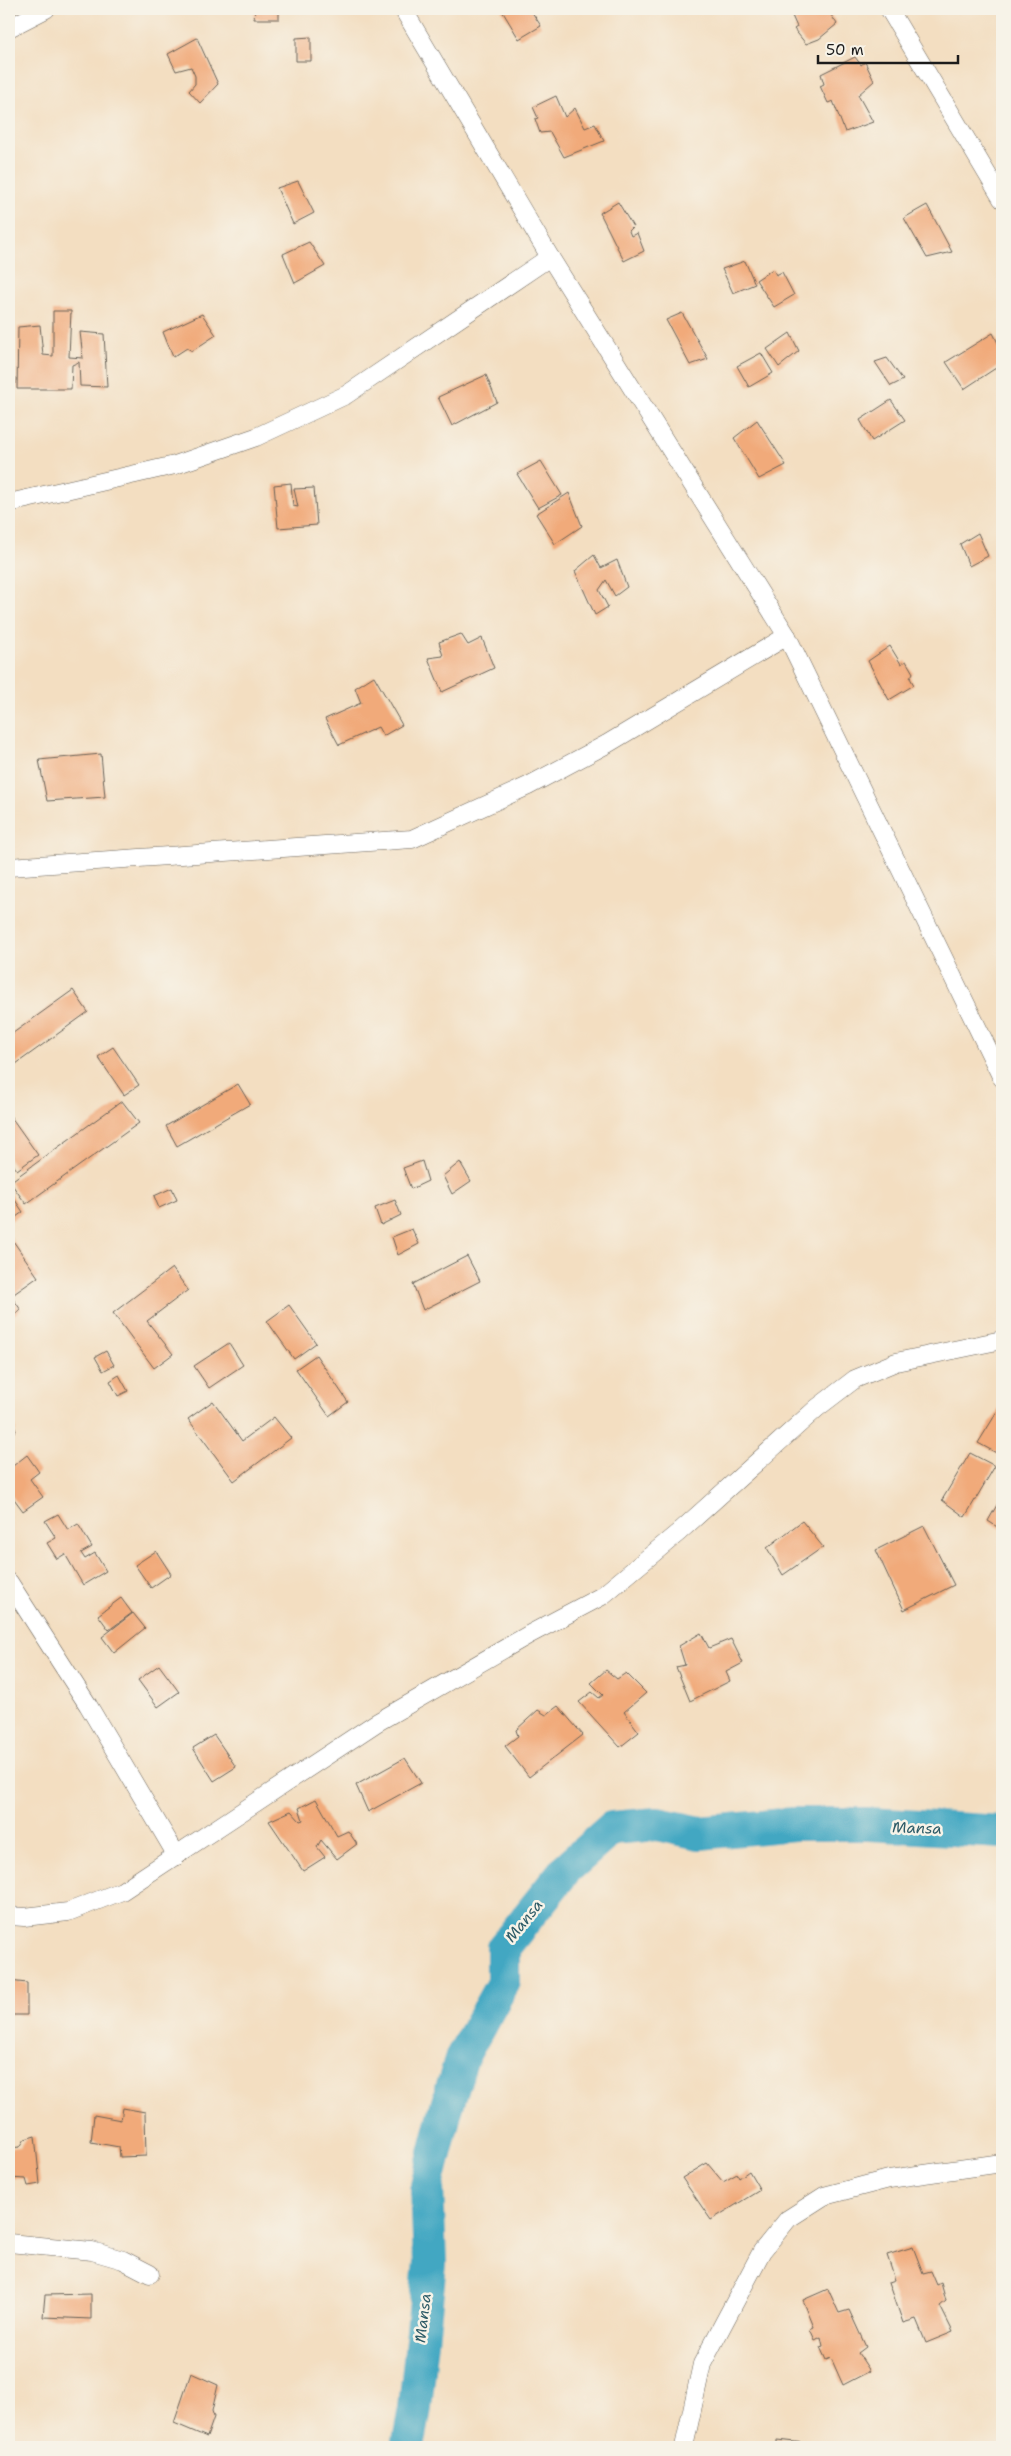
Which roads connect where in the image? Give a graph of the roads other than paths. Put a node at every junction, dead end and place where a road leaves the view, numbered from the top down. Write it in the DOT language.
graph roads {
  1 [pos="46,9"];
  2 [pos="403,9"];
  3 [pos="889,9"];
  4 [pos="9,28"];
  5 [pos="1002,199"];
  6 [pos="550,256"];
  7 [pos="9,503"];
  8 [pos="787,636"];
  9 [pos="9,867"];
  10 [pos="1002,1078"];
  11 [pos="1002,1340"];
  12 [pos="9,1582"];
  13 [pos="177,1856"];
  14 [pos="9,1916"];
  15 [pos="1002,2163"];
  16 [pos="9,2243"];
  17 [pos="150,2274"];
  18 [pos="684,2447"];
  1 -- 4 [label="street"];
  2 -- 6 [label="street"];
  3 -- 5 [label="street"];
  6 -- 7 [label="street"];
  6 -- 8 [label="street"];
  8 -- 9 [label="street"];
  8 -- 10 [label="street"];
  11 -- 13 [label="street"];
  12 -- 13 [label="street"];
  13 -- 14 [label="street"];
  15 -- 18 [label="street"];
  16 -- 17 [label="street"];
}
